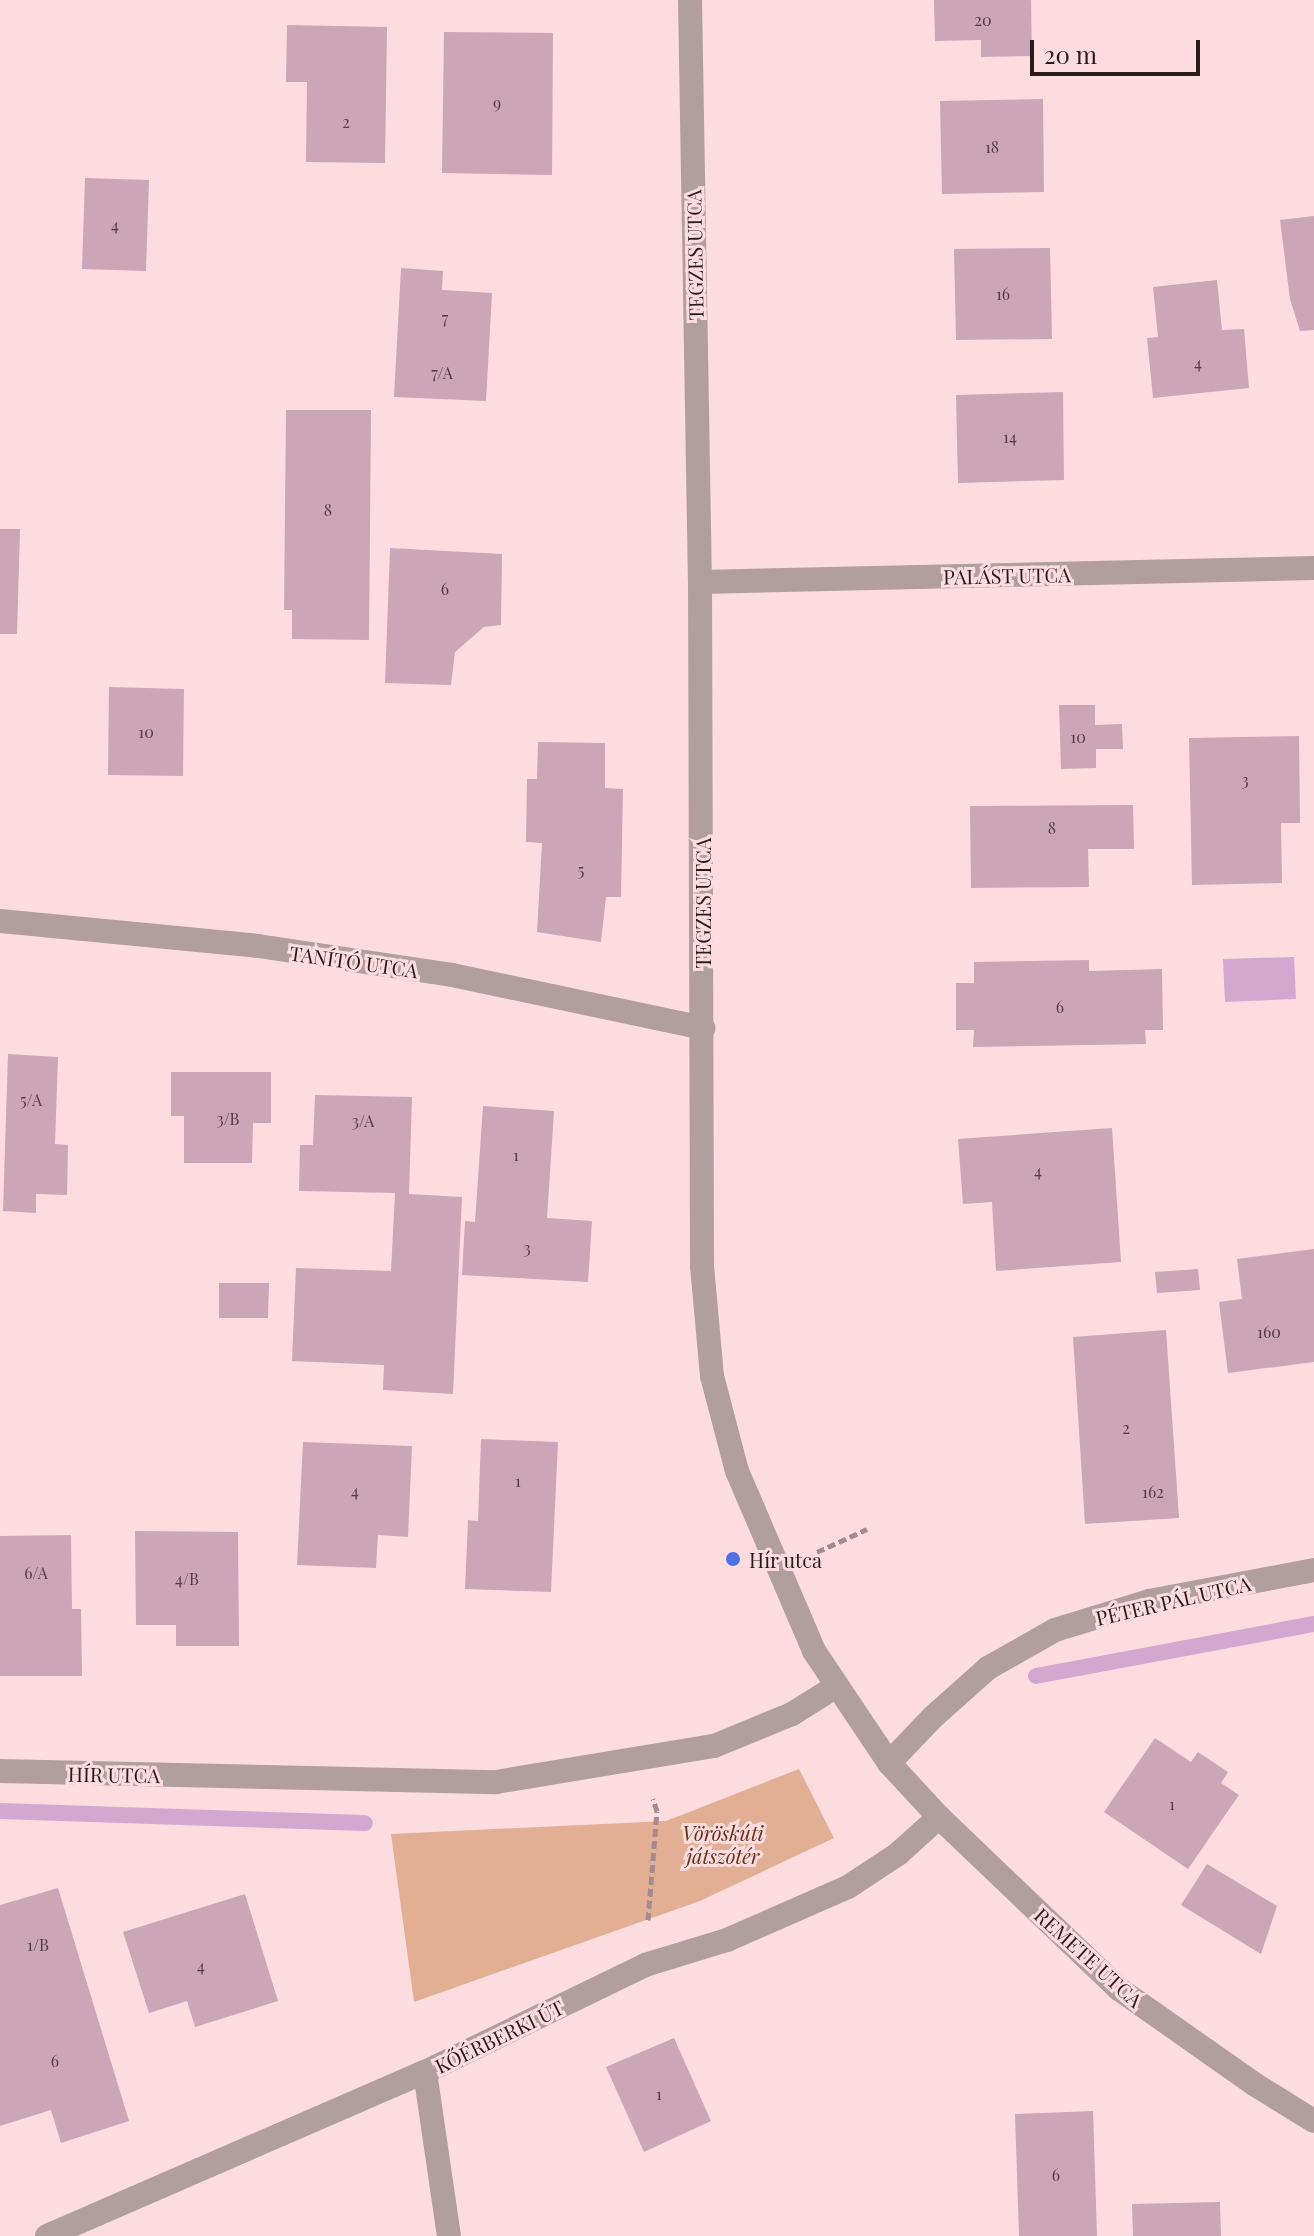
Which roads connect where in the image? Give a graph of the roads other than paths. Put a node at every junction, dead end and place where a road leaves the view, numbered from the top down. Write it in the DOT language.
graph roads {
  1 [pos="690,0"];
  2 [pos="1314,568"];
  3 [pos="700,582"];
  4 [pos="10,922"];
  5 [pos="703,1028"];
  6 [pos="1314,1570"];
  7 [pos="835,1687"];
  8 [pos="889,1763"];
  9 [pos="0,1771"];
  10 [pos="939,1817"];
  11 [pos="425,2072"];
  12 [pos="1314,2121"];
  13 [pos="47,2236"];
  14 [pos="449,2236"];
  1 -- 3 [label="street, TEGZES UTCA"];
  2 -- 3 [label="street, PALÁST UTCA"];
  3 -- 5 [label="street, TEGZES UTCA"];
  4 -- 5 [label="street, TANÍTÓ UTCA"];
  5 -- 7 [label="street, TEGZES UTCA"];
  6 -- 8 [label="street, PÉTER PÁL UTCA"];
  7 -- 8 [label="street, TEGZES UTCA"];
  7 -- 9 [label="street, HÍR UTCA"];
  8 -- 10 [label="street, REMETE UTCA"];
  10 -- 11 [label="street, KŐÉRBERKI ÚT"];
  10 -- 12 [label="street, REMETE UTCA"];
  11 -- 13 [label="street, KŐÉRBERKI ÚT"];
  11 -- 14 [label="street"];
}
